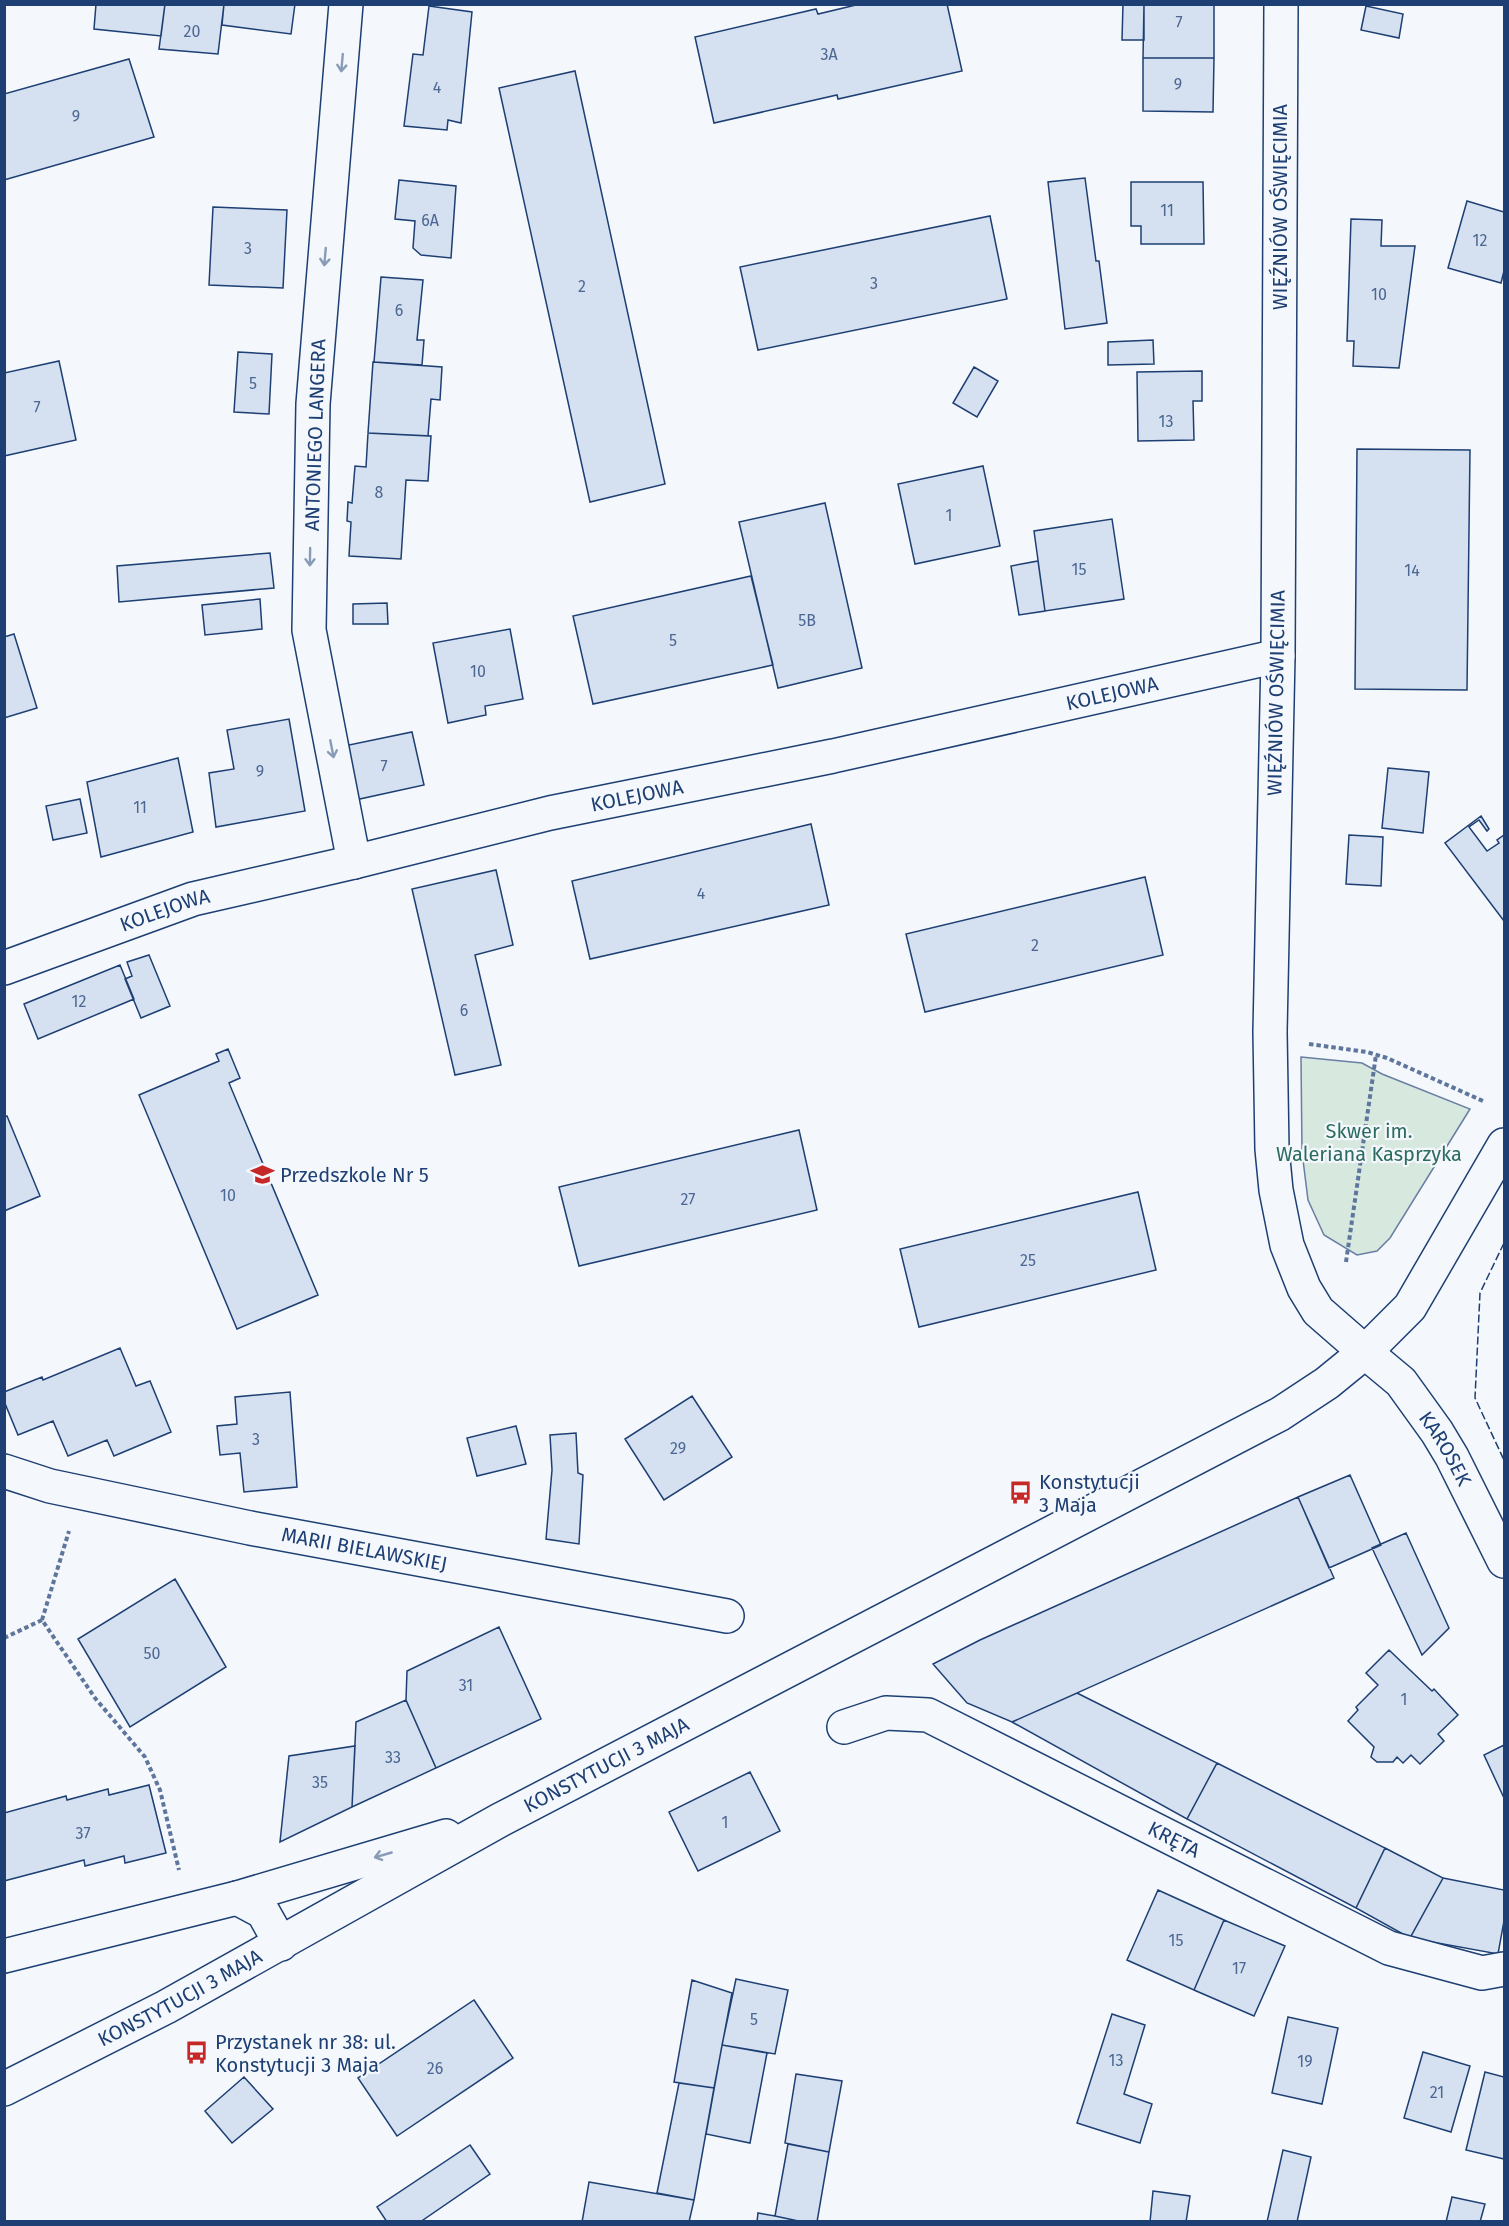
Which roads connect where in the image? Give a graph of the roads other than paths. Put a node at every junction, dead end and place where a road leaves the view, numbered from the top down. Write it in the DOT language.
graph roads {
  1 [pos="346,4"];
  2 [pos="1281,4"];
  3 [pos="1278,656"];
  4 [pos="354,862"];
  5 [pos="4,968"];
  6 [pos="1504,1145"];
  7 [pos="1365,1352"];
  8 [pos="4,1471"];
  9 [pos="1504,1561"];
  10 [pos="727,1616"];
  11 [pos="844,1727"];
  12 [pos="500,1820"];
  13 [pos="237,1898"];
  14 [pos="281,1944"];
  15 [pos="4,1956"];
  16 [pos="1504,1969"];
  17 [pos="4,2089"];
  1 -- 4 [label="street, ANTONIEGO LANGERA, one-way"];
  2 -- 3 [label="street, WIĘŹNIÓW OŚWIĘCIMIA"];
  3 -- 4 [label="street, KOLEJOWA"];
  3 -- 7 [label="street, WIĘŹNIÓW OŚWIĘCIMIA"];
  4 -- 5 [label="street, KOLEJOWA"];
  6 -- 7 [label="street, KONSTYTUCJI 3 MAJA"];
  7 -- 9 [label="street, KAROSEK"];
  7 -- 12 [label="street, KONSTYTUCJI 3 MAJA"];
  8 -- 10 [label="street, MARII BIELAWSKIEJ"];
  11 -- 16 [label="street, KRĘTA"];
  12 -- 13 [label="street, one-way"];
  12 -- 14 [label="street, KONSTYTUCJI 3 MAJA"];
  13 -- 14 [label="street"];
  13 -- 15 [label="street"];
  14 -- 17 [label="street, KONSTYTUCJI 3 MAJA"];
}
